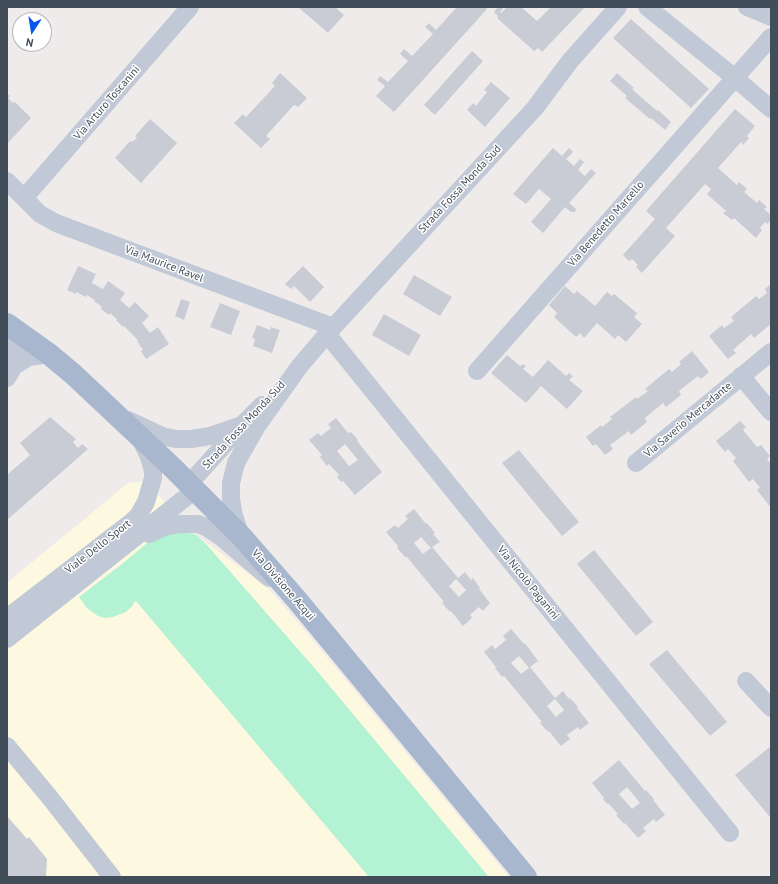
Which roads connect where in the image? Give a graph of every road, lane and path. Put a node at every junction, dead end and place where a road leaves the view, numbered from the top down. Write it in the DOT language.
graph roads {
  1 [pos="190,7"];
  2 [pos="618,7"];
  3 [pos="647,7"];
  4 [pos="746,7"];
  5 [pos="771,17"];
  6 [pos="771,37"];
  7 [pos="735,78"];
  8 [pos="771,109"];
  9 [pos="7,181"];
  10 [pos="24,198"];
  11 [pos="11,327"];
  12 [pos="330,330"];
  13 [pos="771,352"];
  14 [pos="49,354"];
  15 [pos="299,367"];
  16 [pos="477,371"];
  17 [pos="10,372"];
  18 [pos="741,376"];
  19 [pos="112,411"];
  20 [pos="771,412"];
  21 [pos="243,424"];
  22 [pos="137,434"];
  23 [pos="636,463"];
  24 [pos="192,487"];
  25 [pos="242,537"];
  26 [pos="127,545"];
  27 [pos="297,600"];
  28 [pos="7,618"];
  29 [pos="7,639"];
  30 [pos="746,681"];
  31 [pos="771,708"];
  32 [pos="7,746"];
  33 [pos="730,833"];
  34 [pos="112,877"];
  35 [pos="526,877"];
  1 -- 10 [label="street, Via Arturo Toscanini"];
  2 -- 12 [label="street, Strada Fossa Monda Sud"];
  3 -- 7 [label="street"];
  4 -- 5 [label="street"];
  6 -- 7 [label="street, Via Benedetto Marcello"];
  7 -- 8 [label="street"];
  7 -- 16 [label="street, Via Benedetto Marcello"];
  9 -- 10 [label="street, Via Maurice Ravel"];
  10 -- 12 [label="street, Via Maurice Ravel"];
  11 -- 14 [label="main road, Via Divisione Acqui"];
  11 -- 17 [label="street"];
  12 -- 15 [label="street, Strada Fossa Monda Sud"];
  12 -- 33 [label="street, Via Nicolò Paganini"];
  13 -- 18 [label="street, Via Saverio Mercadante"];
  14 -- 17 [label="street"];
  14 -- 19 [label="main road, Via Divisione Acqui"];
  15 -- 21 [label="street, Strada Fossa Monda Sud"];
  15 -- 25 [label="street, Strada Fossa Monda Sud"];
  18 -- 20 [label="street, Via Saverio Mercadante"];
  18 -- 23 [label="street, Via Saverio Mercadante"];
  19 -- 21 [label="street"];
  19 -- 22 [label="main road, Via Divisione Acqui"];
  21 -- 24 [label="street, Strada Fossa Monda Sud"];
  22 -- 24 [label="main road, Via Divisione Acqui"];
  22 -- 28 [label="street, Viale Dello Sport"];
  24 -- 25 [label="main road, Via Divisione Acqui"];
  24 -- 26 [label="street, Viale Dello Sport"];
  25 -- 27 [label="main road, Via Divisione Acqui"];
  26 -- 27 [label="street, Viale Dello Sport"];
  26 -- 29 [label="street, Viale Dello Sport"];
  27 -- 35 [label="main road, Via Divisione Acqui"];
  30 -- 31 [label="street"];
  32 -- 34 [label="street"];
}
